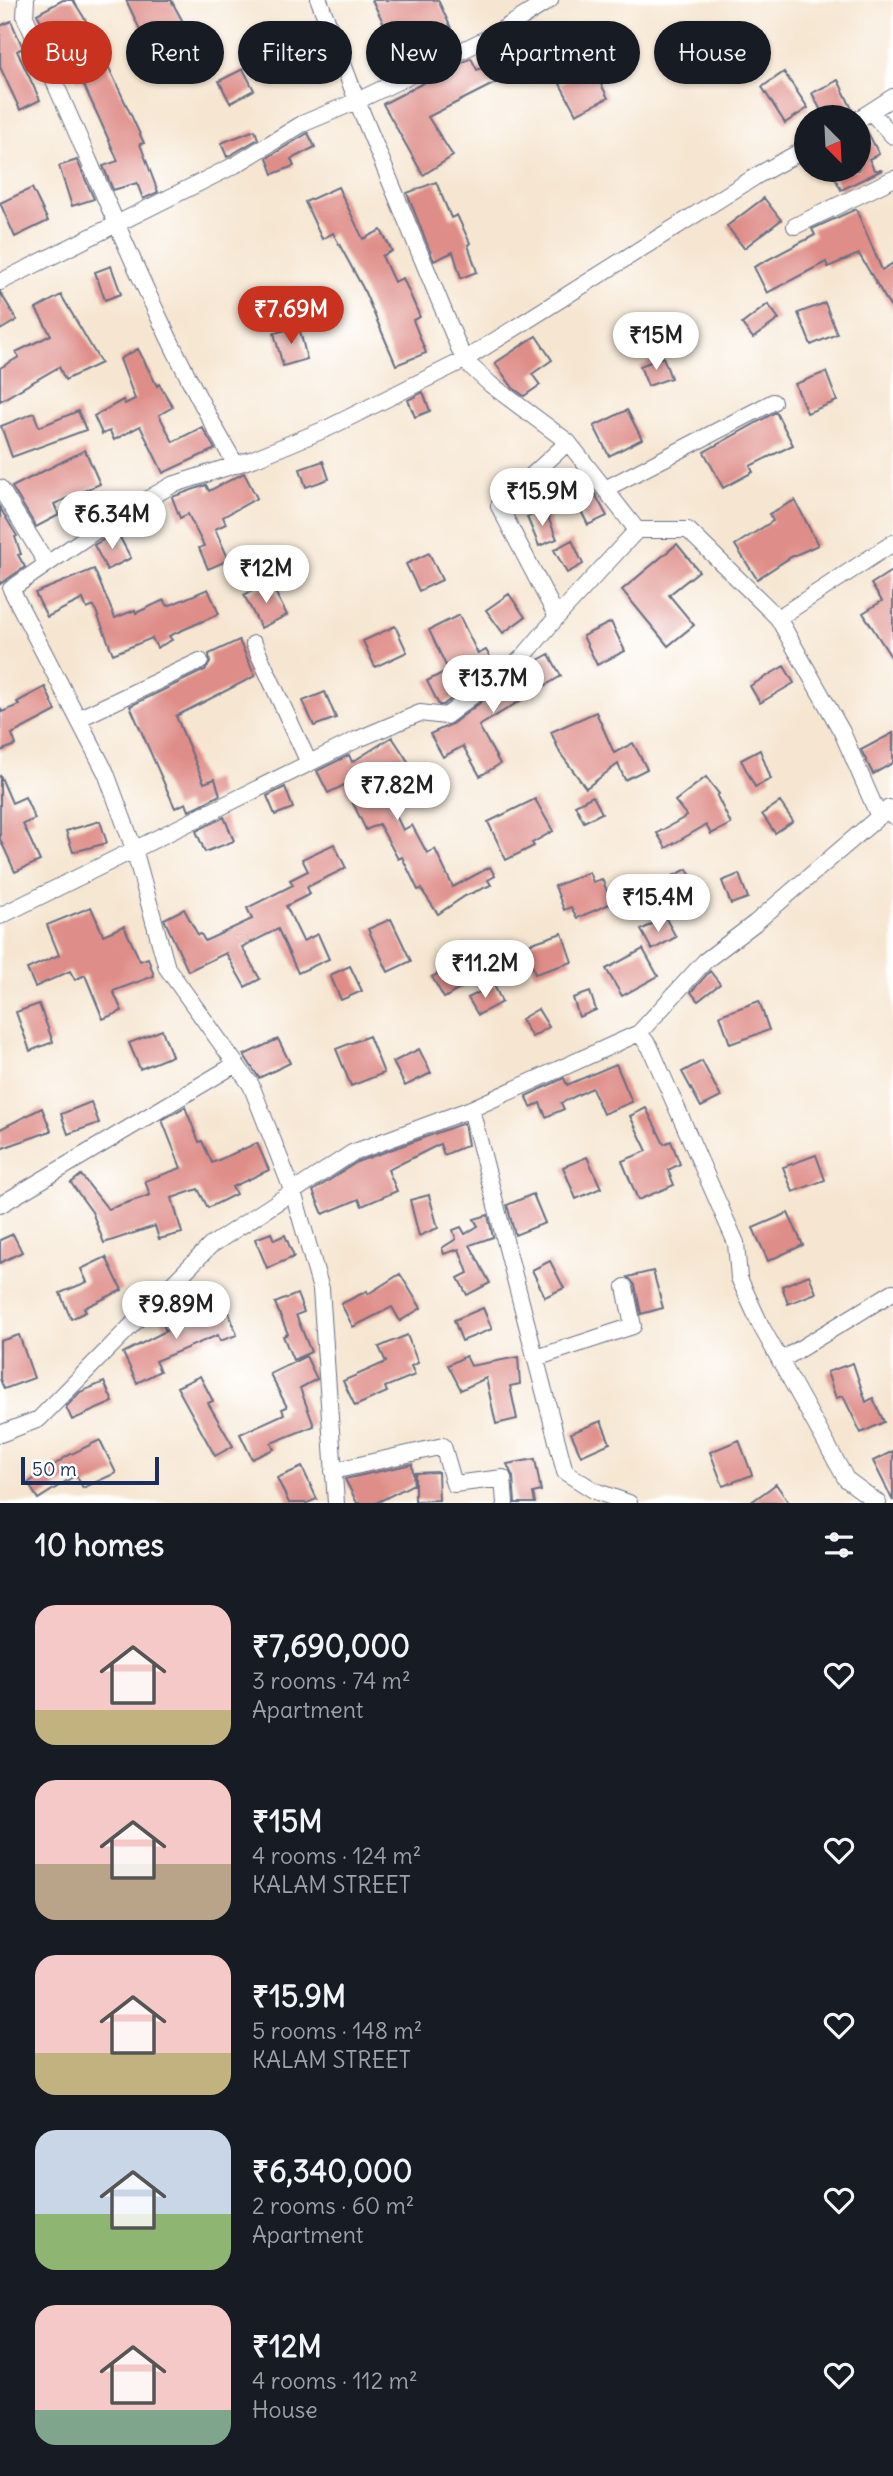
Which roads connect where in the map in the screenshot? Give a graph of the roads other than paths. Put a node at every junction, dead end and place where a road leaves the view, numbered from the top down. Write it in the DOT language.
graph roads {
  1 [pos="27,0"];
  2 [pos="319,0"];
  3 [pos="550,0"];
  4 [pos="893,97"];
  5 [pos="357,101"];
  6 [pos="872,112"];
  7 [pos="872,120"];
  8 [pos="893,136"];
  9 [pos="794,155"];
  10 [pos="893,179"];
  11 [pos="115,224"];
  12 [pos="794,226"];
  13 [pos="0,282"];
  14 [pos="464,360"];
  15 [pos="773,402"];
  16 [pos="568,442"];
  17 [pos="236,465"];
  18 [pos="0,488"];
  19 [pos="605,489"];
  20 [pos="637,530"];
  21 [pos="893,543"];
  22 [pos="47,564"];
  23 [pos="6,591"];
  24 [pos="557,617"];
  25 [pos="778,618"];
  26 [pos="254,644"];
  27 [pos="200,661"];
  28 [pos="80,718"];
  29 [pos="309,763"];
  30 [pos="886,816"];
  31 [pos="134,849"];
  32 [pos="0,916"];
  33 [pos="639,1032"];
  34 [pos="236,1064"];
  35 [pos="471,1109"];
  36 [pos="293,1192"];
  37 [pos="0,1205"];
  38 [pos="625,1287"];
  39 [pos="893,1292"];
  40 [pos="536,1359"];
  41 [pos="780,1361"];
  42 [pos="0,1434"];
  43 [pos="333,1471"];
  44 [pos="335,1503"];
  45 [pos="505,1503"];
  46 [pos="629,1503"];
  47 [pos="878,1503"];
  1 -- 11 [label="street"];
  2 -- 5 [label="street"];
  3 -- 5 [label="street"];
  4 -- 6 [label="street"];
  5 -- 11 [label="street"];
  5 -- 14 [label="street"];
  7 -- 8 [label="street"];
  9 -- 14 [label="street"];
  10 -- 12 [label="street"];
  11 -- 13 [label="street"];
  11 -- 17 [label="street"];
  14 -- 16 [label="street"];
  14 -- 17 [label="street"];
  15 -- 19 [label="street"];
  16 -- 19 [label="street"];
  16 -- 24 [label="street"];
  17 -- 22 [label="street"];
  18 -- 22 [label="street"];
  19 -- 20 [label="street"];
  20 -- 24 [label="street"];
  20 -- 25 [label="street"];
  21 -- 25 [label="street"];
  22 -- 23 [label="street"];
  23 -- 28 [label="street"];
  24 -- 29 [label="street"];
  25 -- 30 [label="street"];
  26 -- 29 [label="street"];
  27 -- 28 [label="street"];
  28 -- 31 [label="street"];
  29 -- 31 [label="street"];
  30 -- 33 [label="street"];
  31 -- 32 [label="street"];
  31 -- 34 [label="street"];
  33 -- 35 [label="street"];
  33 -- 41 [label="street"];
  34 -- 36 [label="street"];
  34 -- 37 [label="street"];
  35 -- 36 [label="street"];
  35 -- 40 [label="street"];
  36 -- 42 [label="street"];
  36 -- 43 [label="street"];
  38 -- 40 [label="street"];
  39 -- 41 [label="street"];
  40 -- 46 [label="street"];
  41 -- 47 [label="street"];
  43 -- 44 [label="street"];
  43 -- 45 [label="street"];
}
